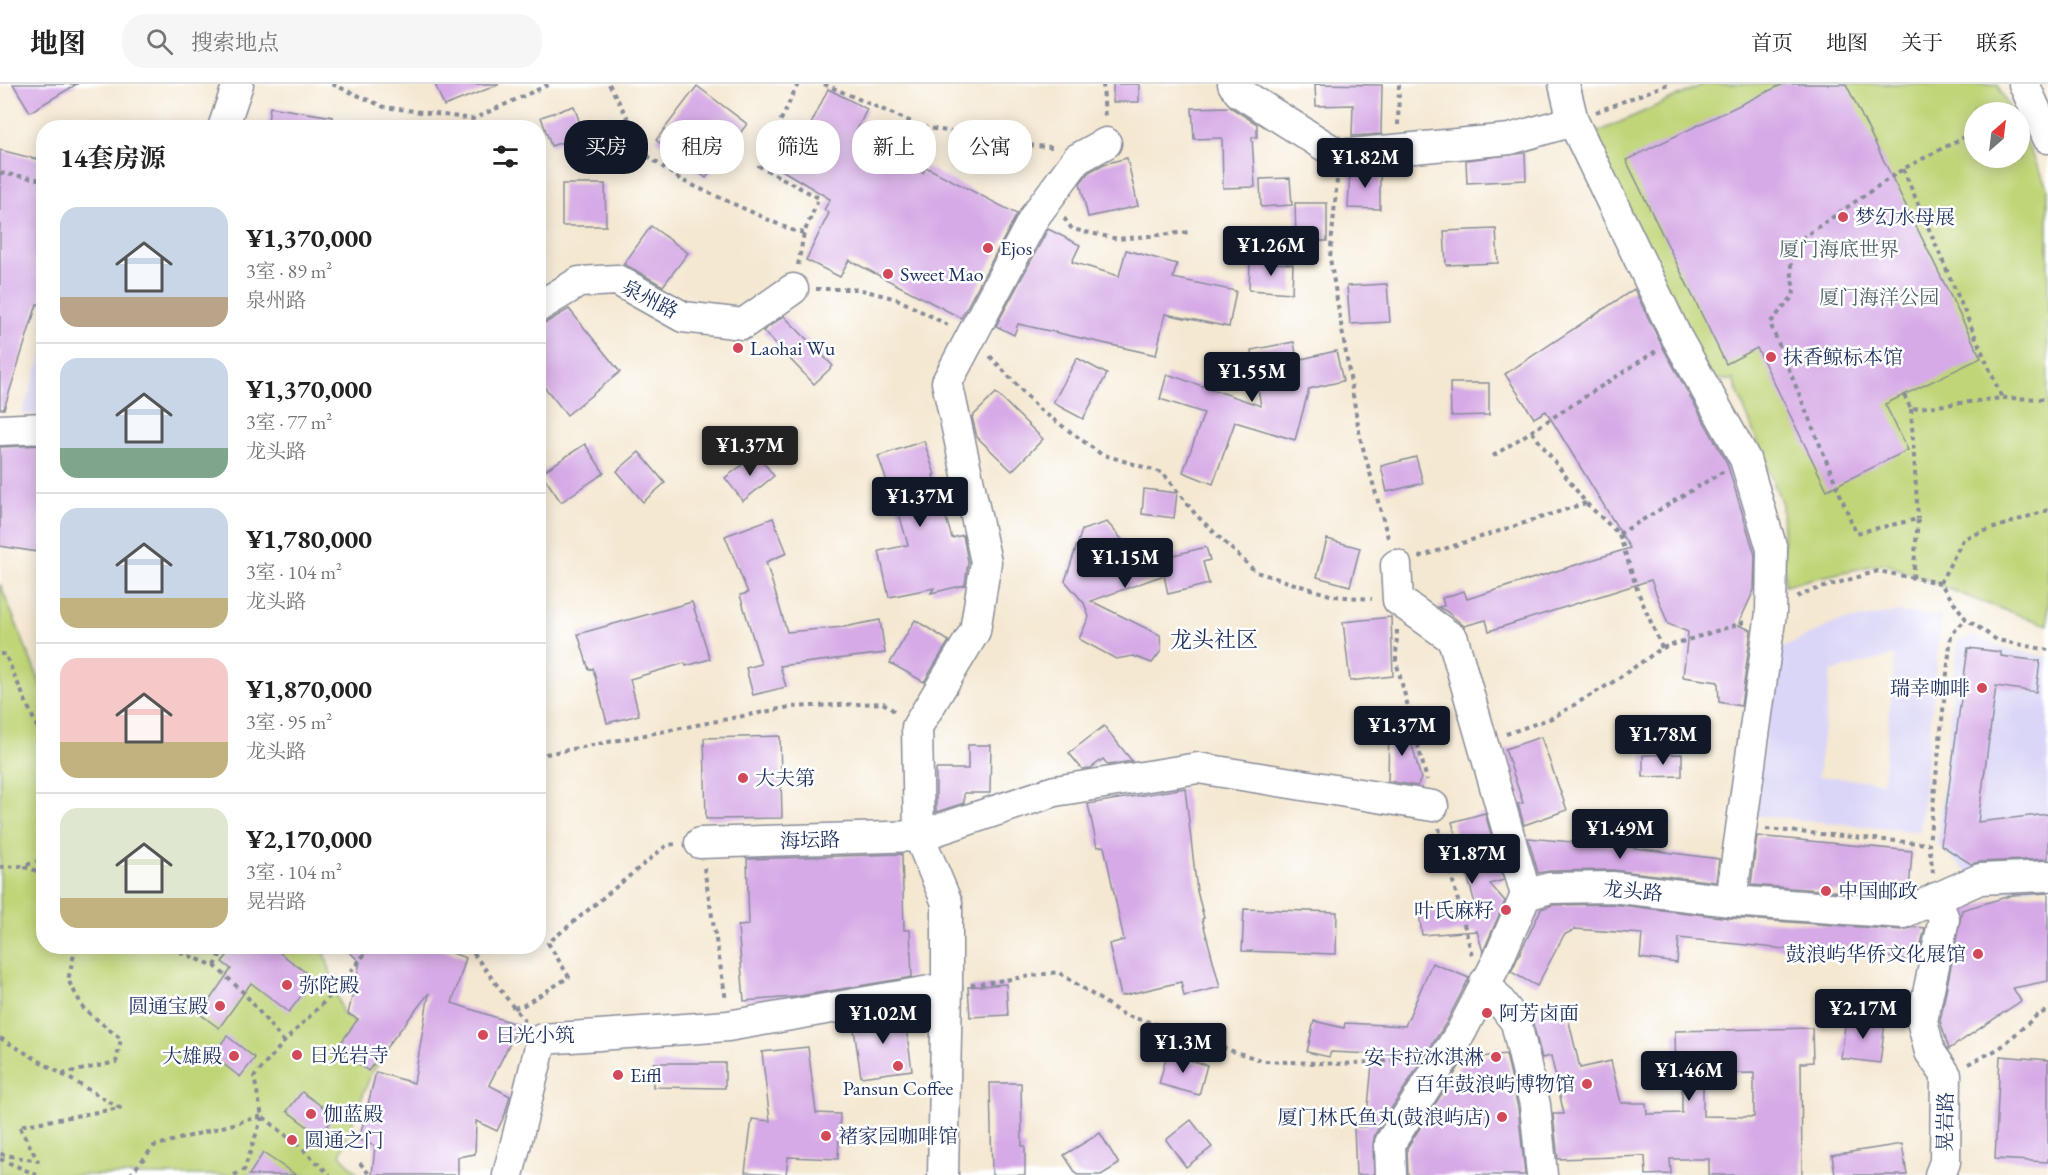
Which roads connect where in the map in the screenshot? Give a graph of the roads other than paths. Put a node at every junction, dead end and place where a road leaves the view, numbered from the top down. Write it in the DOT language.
graph roads {
  1 [pos="238,84"];
  2 [pos="1233,84"];
  3 [pos="1564,84"];
  4 [pos="2024,84"];
  5 [pos="226,120"];
  6 [pos="1573,121"];
  7 [pos="2048,138"];
  8 [pos="1107,143"];
  9 [pos="794,289"];
  10 [pos="546,302"];
  11 [pos="36,428"];
  12 [pos="0,430"];
  13 [pos="1395,565"];
  14 [pos="1433,806"];
  15 [pos="920,836"];
  16 [pos="700,843"];
  17 [pos="2048,876"];
  18 [pos="1526,895"];
  19 [pos="1936,898"];
  20 [pos="1731,901"];
  21 [pos="1485,982"];
  22 [pos="947,988"];
  23 [pos="508,1175"];
  24 [pos="943,1175"];
  25 [pos="1391,1175"];
  26 [pos="1542,1175"];
  27 [pos="1940,1175"];
  1 -- 5 [label="street"];
  2 -- 6 [label="street"];
  3 -- 6 [label="street"];
  4 -- 7 [label="street"];
  6 -- 20 [label="street"];
  8 -- 15 [label="street"];
  9 -- 10 [label="street, 泉州路"];
  11 -- 12 [label="street"];
  13 -- 18 [label="street"];
  14 -- 15 [label="street, 海坛路"];
  15 -- 16 [label="street, 海坛路"];
  15 -- 22 [label="street"];
  17 -- 19 [label="street, 龙头路"];
  18 -- 20 [label="street, 龙头路"];
  18 -- 21 [label="street"];
  19 -- 20 [label="street, 龙头路"];
  19 -- 27 [label="street, 晃岩路"];
  21 -- 25 [label="street"];
  21 -- 26 [label="street"];
  22 -- 23 [label="street"];
  22 -- 24 [label="street"];
}
